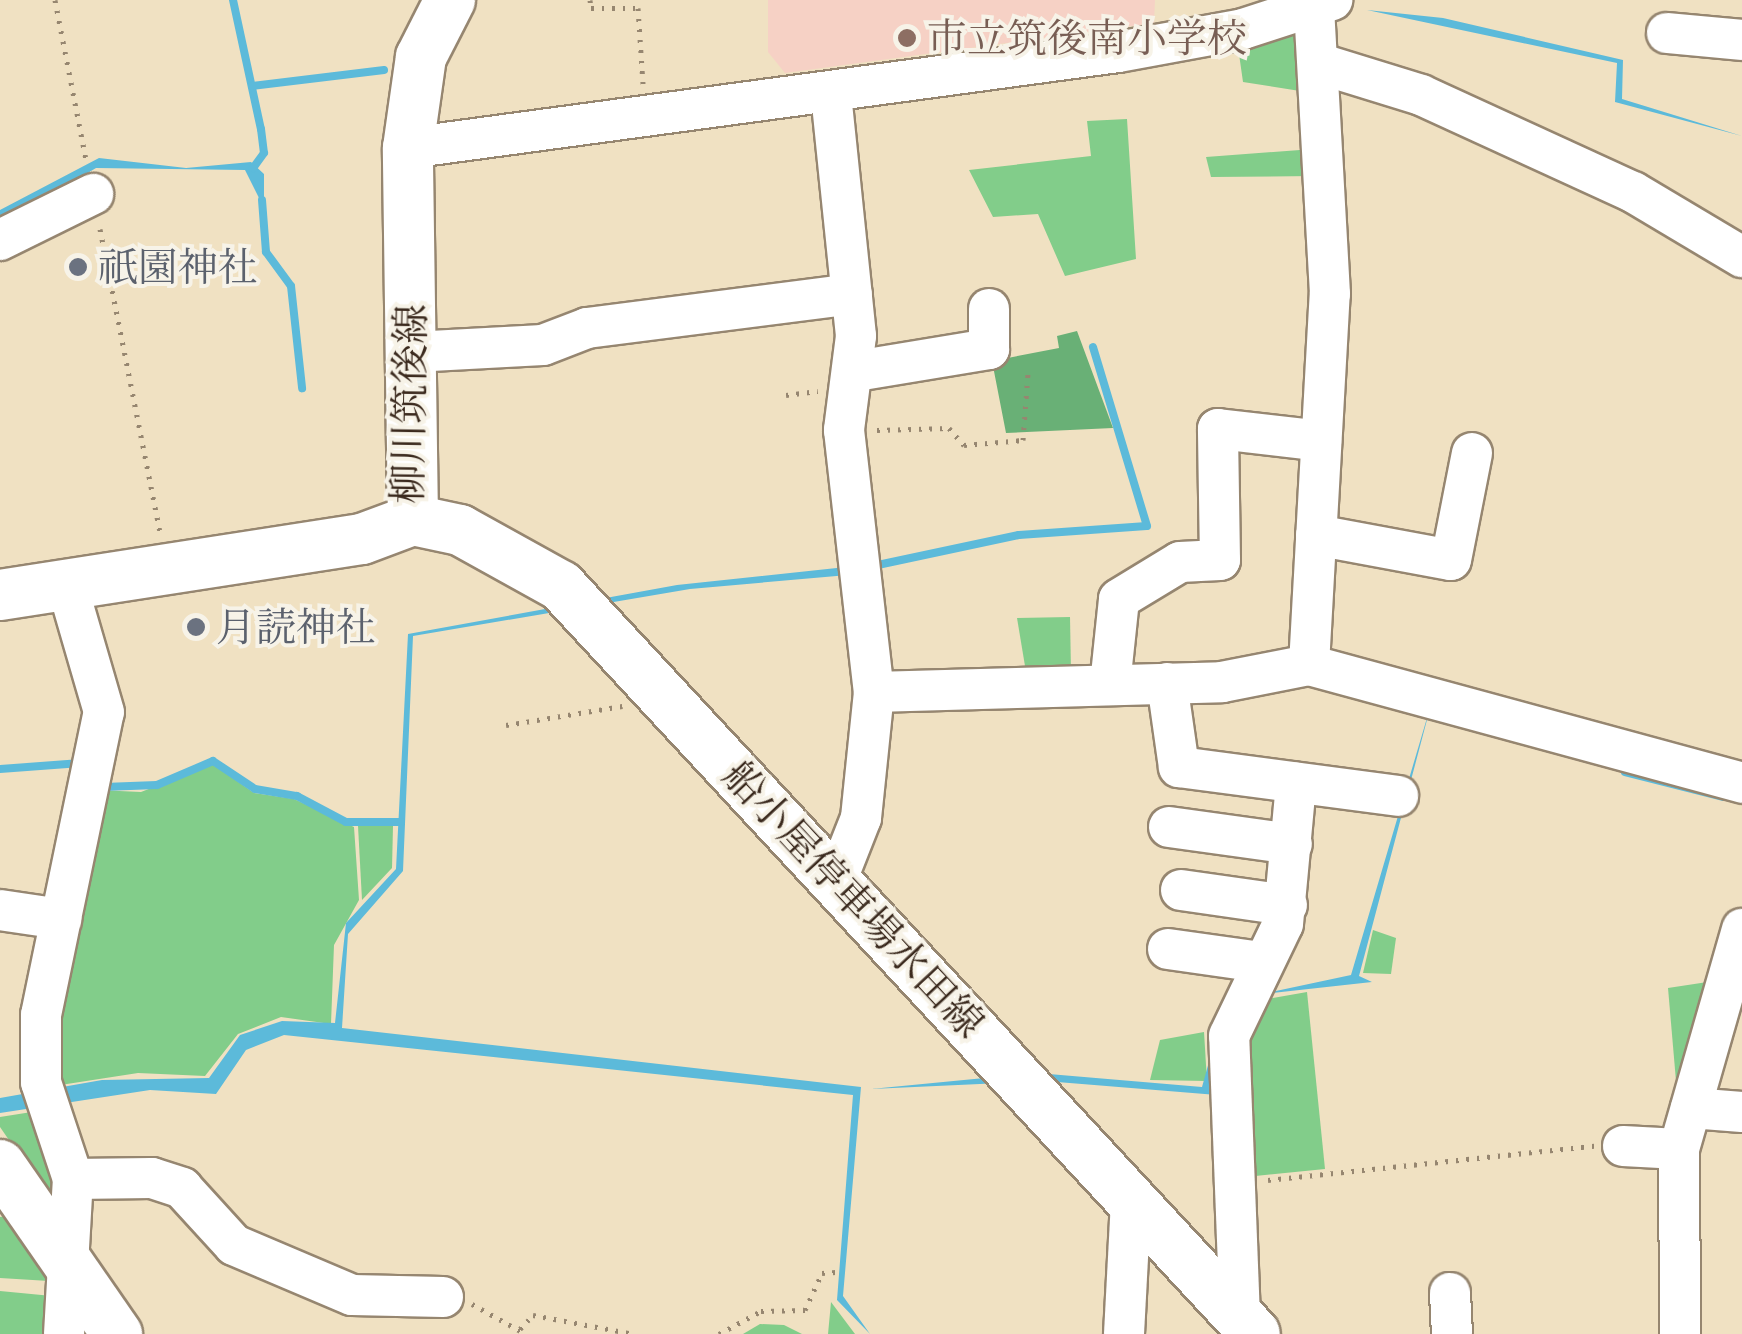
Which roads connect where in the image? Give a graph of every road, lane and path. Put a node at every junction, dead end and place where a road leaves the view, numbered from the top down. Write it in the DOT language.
graph roads {
  1 [pos="55,0"];
  2 [pos="450,0"];
  3 [pos="590,0"];
  4 [pos="1323,3"];
  5 [pos="1666,33"];
  6 [pos="1742,40"];
  7 [pos="1321,64"];
  8 [pos="832,94"];
  9 [pos="645,116"];
  10 [pos="408,148"];
  11 [pos="93,194"];
  12 [pos="0,240"];
  13 [pos="1742,257"];
  14 [pos="852,294"];
  15 [pos="989,309"];
  16 [pos="412,352"];
  17 [pos="856,371"];
  18 [pos="1028,374"];
  19 [pos="844,430"];
  20 [pos="1320,442"];
  21 [pos="1472,453"];
  22 [pos="414,520"];
  23 [pos="1316,535"];
  24 [pos="167,568"];
  25 [pos="67,584"];
  26 [pos="0,594"];
  27 [pos="1309,665"];
  28 [pos="1168,683"];
  29 [pos="1110,685"];
  30 [pos="874,692"];
  31 [pos="641,703"];
  32 [pos="506,726"];
  33 [pos="1742,783"];
  34 [pos="1296,784"];
  35 [pos="1398,796"];
  36 [pos="1169,827"];
  37 [pos="1292,844"];
  38 [pos="837,879"];
  39 [pos="1181,890"];
  40 [pos="1287,905"];
  41 [pos="0,910"];
  42 [pos="61,920"];
  43 [pos="1742,929"];
  44 [pos="1168,949"];
  45 [pos="1261,962"];
  46 [pos="1691,1108"];
  47 [pos="1742,1112"];
  48 [pos="1623,1146"];
  49 [pos="1679,1149"];
  50 [pos="0,1165"];
  51 [pos="73,1179"];
  52 [pos="1235,1184"];
  53 [pos="1130,1198"];
  54 [pos="68,1266"];
  55 [pos="836,1272"];
  56 [pos="1450,1293"];
  57 [pos="442,1296"];
  58 [pos="1248,1326"];
  59 [pos="520,1329"];
  60 [pos="64,1334"];
  61 [pos="117,1334"];
  62 [pos="526,1334"];
  63 [pos="635,1334"];
  64 [pos="719,1334"];
  65 [pos="1124,1334"];
  66 [pos="1452,1334"];
  67 [pos="1680,1334"];
  1 -- 11 [label="path"];
  2 -- 10 [label="main road, 柳川筑後線"];
  3 -- 9 [label="path"];
  4 -- 7 [label="street"];
  4 -- 8 [label="street"];
  5 -- 6 [label="street"];
  7 -- 13 [label="street"];
  7 -- 20 [label="street"];
  8 -- 9 [label="street"];
  8 -- 14 [label="street"];
  9 -- 10 [label="street"];
  10 -- 16 [label="main road, 柳川筑後線"];
  11 -- 12 [label="street"];
  11 -- 24 [label="path"];
  14 -- 16 [label="street"];
  14 -- 17 [label="street"];
  15 -- 17 [label="street"];
  16 -- 22 [label="main road, 柳川筑後線"];
  17 -- 19 [label="street"];
  18 -- 19 [label="path"];
  19 -- 30 [label="street"];
  20 -- 23 [label="street"];
  20 -- 29 [label="street"];
  21 -- 23 [label="street"];
  22 -- 24 [label="main road, 柳川筑後線"];
  22 -- 38 [label="main road, 船小屋停車場水田線"];
  23 -- 27 [label="street"];
  24 -- 25 [label="main road, 柳川筑後線"];
  25 -- 26 [label="main road, 柳川筑後線"];
  25 -- 42 [label="street"];
  27 -- 28 [label="street"];
  27 -- 33 [label="street"];
  28 -- 29 [label="street"];
  28 -- 34 [label="street"];
  29 -- 30 [label="street"];
  30 -- 38 [label="street"];
  31 -- 32 [label="path"];
  34 -- 35 [label="street"];
  34 -- 37 [label="street"];
  36 -- 37 [label="street"];
  37 -- 40 [label="street"];
  38 -- 53 [label="main road, 船小屋停車場水田線"];
  39 -- 40 [label="street"];
  40 -- 45 [label="street"];
  41 -- 42 [label="street"];
  42 -- 51 [label="street"];
  43 -- 46 [label="street"];
  44 -- 45 [label="street"];
  45 -- 52 [label="street"];
  46 -- 47 [label="street"];
  46 -- 49 [label="street"];
  48 -- 49 [label="street"];
  48 -- 52 [label="path"];
  49 -- 67 [label="street"];
  50 -- 54 [label="main road"];
  51 -- 54 [label="street"];
  51 -- 57 [label="street"];
  52 -- 58 [label="street"];
  53 -- 58 [label="main road, 船小屋停車場水田線"];
  53 -- 65 [label="street"];
  54 -- 60 [label="street"];
  54 -- 61 [label="main road"];
  55 -- 64 [label="path"];
  56 -- 66 [label="street"];
  57 -- 59 [label="path"];
  59 -- 62 [label="path"];
  59 -- 63 [label="path"];
}
